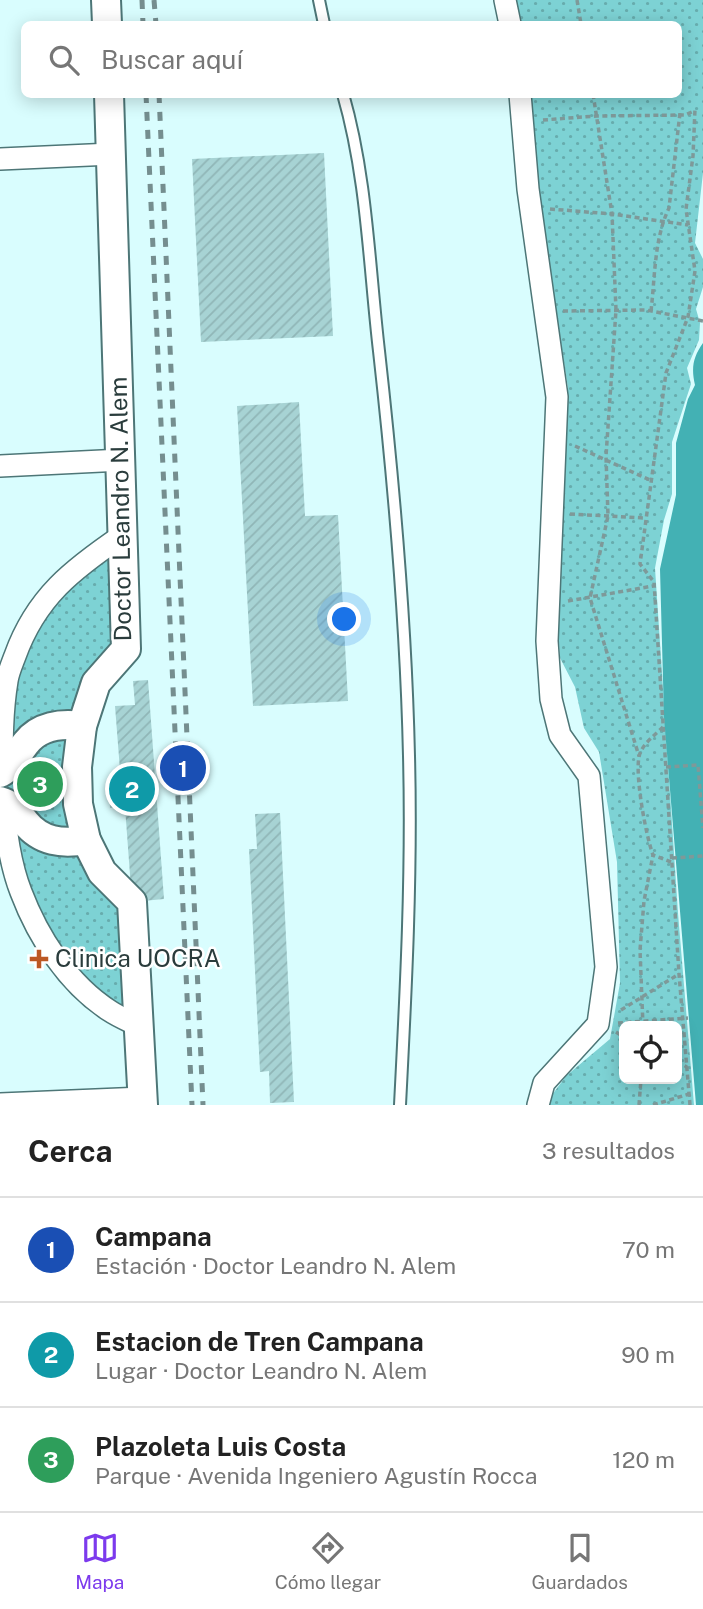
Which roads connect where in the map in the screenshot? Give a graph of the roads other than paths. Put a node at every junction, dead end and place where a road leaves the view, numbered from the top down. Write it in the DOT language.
graph roads {
  1 [pos="106,0"];
  2 [pos="320,0"];
  3 [pos="505,0"];
  4 [pos="107,21"];
  5 [pos="324,21"];
  6 [pos="509,21"];
  7 [pos="110,98"];
  8 [pos="344,98"];
  9 [pos="520,98"];
  10 [pos="112,154"];
  11 [pos="0,159"];
  12 [pos="122,460"];
  13 [pos="0,466"];
  14 [pos="123,535"];
  15 [pos="82,726"];
  16 [pos="1,773"];
  17 [pos="1,801"];
  18 [pos="86,840"];
  19 [pos="139,1026"];
  20 [pos="143,1101"];
  21 [pos="0,1104"];
  22 [pos="400,1105"];
  23 [pos="538,1105"];
  1 -- 4 [label="street"];
  2 -- 5 [label="lane"];
  3 -- 6 [label="street"];
  7 -- 10 [label="street, Doctor Leandro N. Alem"];
  8 -- 22 [label="lane"];
  9 -- 23 [label="street"];
  10 -- 11 [label="street"];
  10 -- 12 [label="street, Doctor Leandro N. Alem"];
  12 -- 13 [label="street"];
  12 -- 14 [label="street, Doctor Leandro N. Alem"];
  14 -- 15 [label="street, Doctor Leandro N. Alem"];
  14 -- 16 [label="street"];
  15 -- 16 [label="street"];
  15 -- 18 [label="street, Doctor Leandro N. Alem"];
  17 -- 18 [label="street"];
  17 -- 19 [label="street"];
  18 -- 19 [label="street, Doctor Leandro N. Alem"];
  19 -- 20 [label="street, Doctor Leandro N. Alem"];
  20 -- 21 [label="street"];
}
